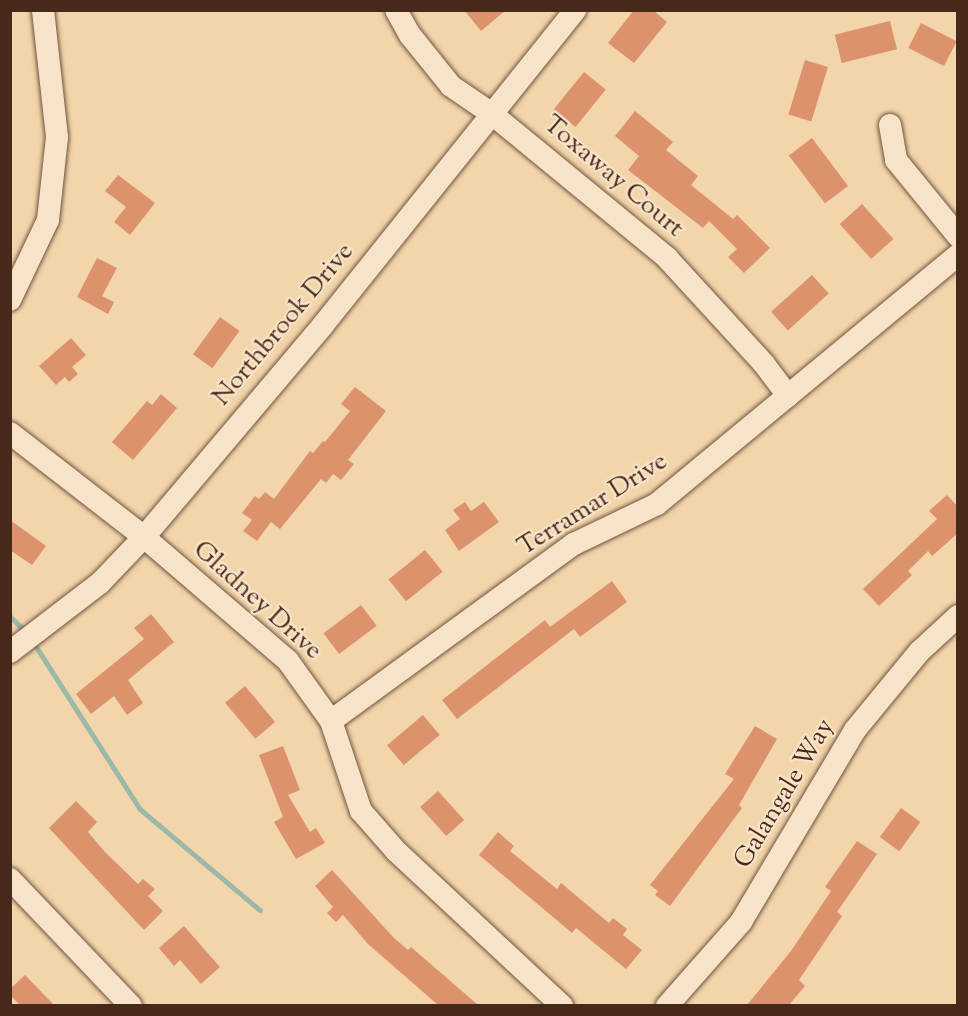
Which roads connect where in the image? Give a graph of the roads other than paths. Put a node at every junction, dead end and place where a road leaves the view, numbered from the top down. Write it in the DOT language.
graph roads {
  1 [pos="44,10"];
  2 [pos="396,10"];
  3 [pos="575,10"];
  4 [pos="492,114"];
  5 [pos="890,125"];
  6 [pos="957,236"];
  7 [pos="957,255"];
  8 [pos="10,300"];
  9 [pos="788,396"];
  10 [pos="10,433"];
  11 [pos="144,537"];
  12 [pos="957,616"];
  13 [pos="10,652"];
  14 [pos="331,721"];
  15 [pos="10,879"];
  16 [pos="131,1005"];
  17 [pos="562,1005"];
  18 [pos="667,1005"];
  1 -- 8 [label="street"];
  2 -- 4 [label="street, Toxaway Court"];
  3 -- 4 [label="street, Northbrook Drive"];
  4 -- 9 [label="street, Toxaway Court"];
  4 -- 11 [label="street, Northbrook Drive"];
  5 -- 6 [label="street"];
  7 -- 9 [label="street, Terramar Drive"];
  9 -- 14 [label="street, Terramar Drive"];
  10 -- 11 [label="street, Gladney Drive"];
  11 -- 13 [label="street, Northbrook Drive"];
  11 -- 14 [label="street, Gladney Drive"];
  12 -- 18 [label="street, Galangale Way"];
  14 -- 17 [label="street, Gladney Drive"];
  15 -- 16 [label="street"];
}
